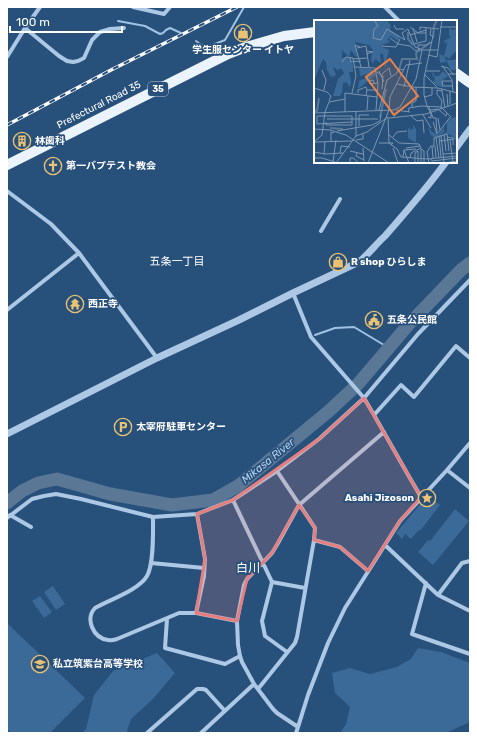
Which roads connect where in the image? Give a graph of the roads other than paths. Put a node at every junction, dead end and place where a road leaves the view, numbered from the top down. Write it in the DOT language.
graph roads {
  1 [pos="40,7"];
  2 [pos="133,7"];
  3 [pos="170,7"];
  4 [pos="385,7"];
  5 [pos="398,20"];
  6 [pos="25,28"];
  7 [pos="124,28"];
  8 [pos="314,32"];
  9 [pos="7,57"];
  10 [pos="457,74"];
  11 [pos="470,83"];
  12 [pos="470,129"];
  13 [pos="457,147"];
  14 [pos="445,163"];
  15 [pos="7,165"];
  16 [pos="7,191"];
  17 [pos="340,199"];
  18 [pos="321,231"];
  19 [pos="79,253"];
  20 [pos="470,280"];
  21 [pos="293,293"];
  22 [pos="7,310"];
  23 [pos="157,358"];
  24 [pos="470,358"];
  25 [pos="363,397"];
  26 [pos="374,415"];
  27 [pos="384,432"];
  28 [pos="7,434"];
  29 [pos="470,443"];
  30 [pos="447,470"];
  31 [pos="277,471"];
  32 [pos="470,488"];
  33 [pos="422,497"];
  34 [pos="233,500"];
  35 [pos="299,505"];
  36 [pos="197,514"];
  37 [pos="8,516"];
  38 [pos="153,517"];
  39 [pos="31,527"];
  40 [pos="314,540"];
  41 [pos="384,545"];
  42 [pos="470,561"];
  43 [pos="262,562"];
  44 [pos="151,563"];
  45 [pos="204,568"];
  46 [pos="368,571"];
  47 [pos="272,582"];
  48 [pos="426,583"];
  49 [pos="306,588"];
  50 [pos="438,595"];
  51 [pos="470,611"];
  52 [pos="196,613"];
  53 [pos="167,619"];
  54 [pos="237,621"];
  55 [pos="287,652"];
  56 [pos="470,654"];
  57 [pos="240,656"];
  58 [pos="254,684"];
  59 [pos="258,689"];
  60 [pos="225,711"];
  61 [pos="298,727"];
  62 [pos="147,733"];
  63 [pos="201,733"];
  64 [pos="296,733"];
  1 -- 6 [label="street"];
  2 -- 3 [label="street"];
  4 -- 5 [label="street"];
  6 -- 7 [label="street"];
  6 -- 9 [label="street"];
  8 -- 15 [label="main road, Prefectural Road 35 / 35"];
  10 -- 11 [label="main road"];
  12 -- 13 [label="street"];
  14 -- 21 [label="street"];
  16 -- 19 [label="street"];
  17 -- 18 [label="street"];
  19 -- 22 [label="street"];
  19 -- 23 [label="street"];
  20 -- 25 [label="street"];
  21 -- 23 [label="street"];
  21 -- 25 [label="street"];
  23 -- 28 [label="street"];
  24 -- 26 [label="street"];
  25 -- 26 [label="street"];
  25 -- 31 [label="street"];
  26 -- 27 [label="street"];
  27 -- 33 [label="street"];
  27 -- 35 [label="street"];
  29 -- 30 [label="street"];
  30 -- 32 [label="street"];
  30 -- 33 [label="street"];
  31 -- 34 [label="street"];
  31 -- 35 [label="street"];
  33 -- 41 [label="street"];
  34 -- 36 [label="street"];
  34 -- 43 [label="street"];
  35 -- 40 [label="street"];
  35 -- 43 [label="street"];
  36 -- 38 [label="street"];
  36 -- 45 [label="street"];
  37 -- 38 [label="street"];
  37 -- 39 [label="street"];
  38 -- 44 [label="street"];
  40 -- 46 [label="street"];
  40 -- 49 [label="street"];
  41 -- 46 [label="street"];
  41 -- 48 [label="street"];
  42 -- 50 [label="street"];
  43 -- 47 [label="street"];
  43 -- 54 [label="street"];
  44 -- 45 [label="street"];
  44 -- 53 [label="street"];
  45 -- 52 [label="street"];
  46 -- 61 [label="street"];
  47 -- 49 [label="street"];
  47 -- 55 [label="street"];
  48 -- 50 [label="street"];
  48 -- 56 [label="street"];
  49 -- 55 [label="street"];
  50 -- 51 [label="street"];
  52 -- 53 [label="street"];
  52 -- 54 [label="street"];
  53 -- 57 [label="street"];
  54 -- 57 [label="street"];
  55 -- 59 [label="street"];
  57 -- 58 [label="street"];
  58 -- 59 [label="street"];
  58 -- 60 [label="street"];
  59 -- 61 [label="street"];
  60 -- 62 [label="street"];
  60 -- 63 [label="street"];
  61 -- 64 [label="street"];
}
